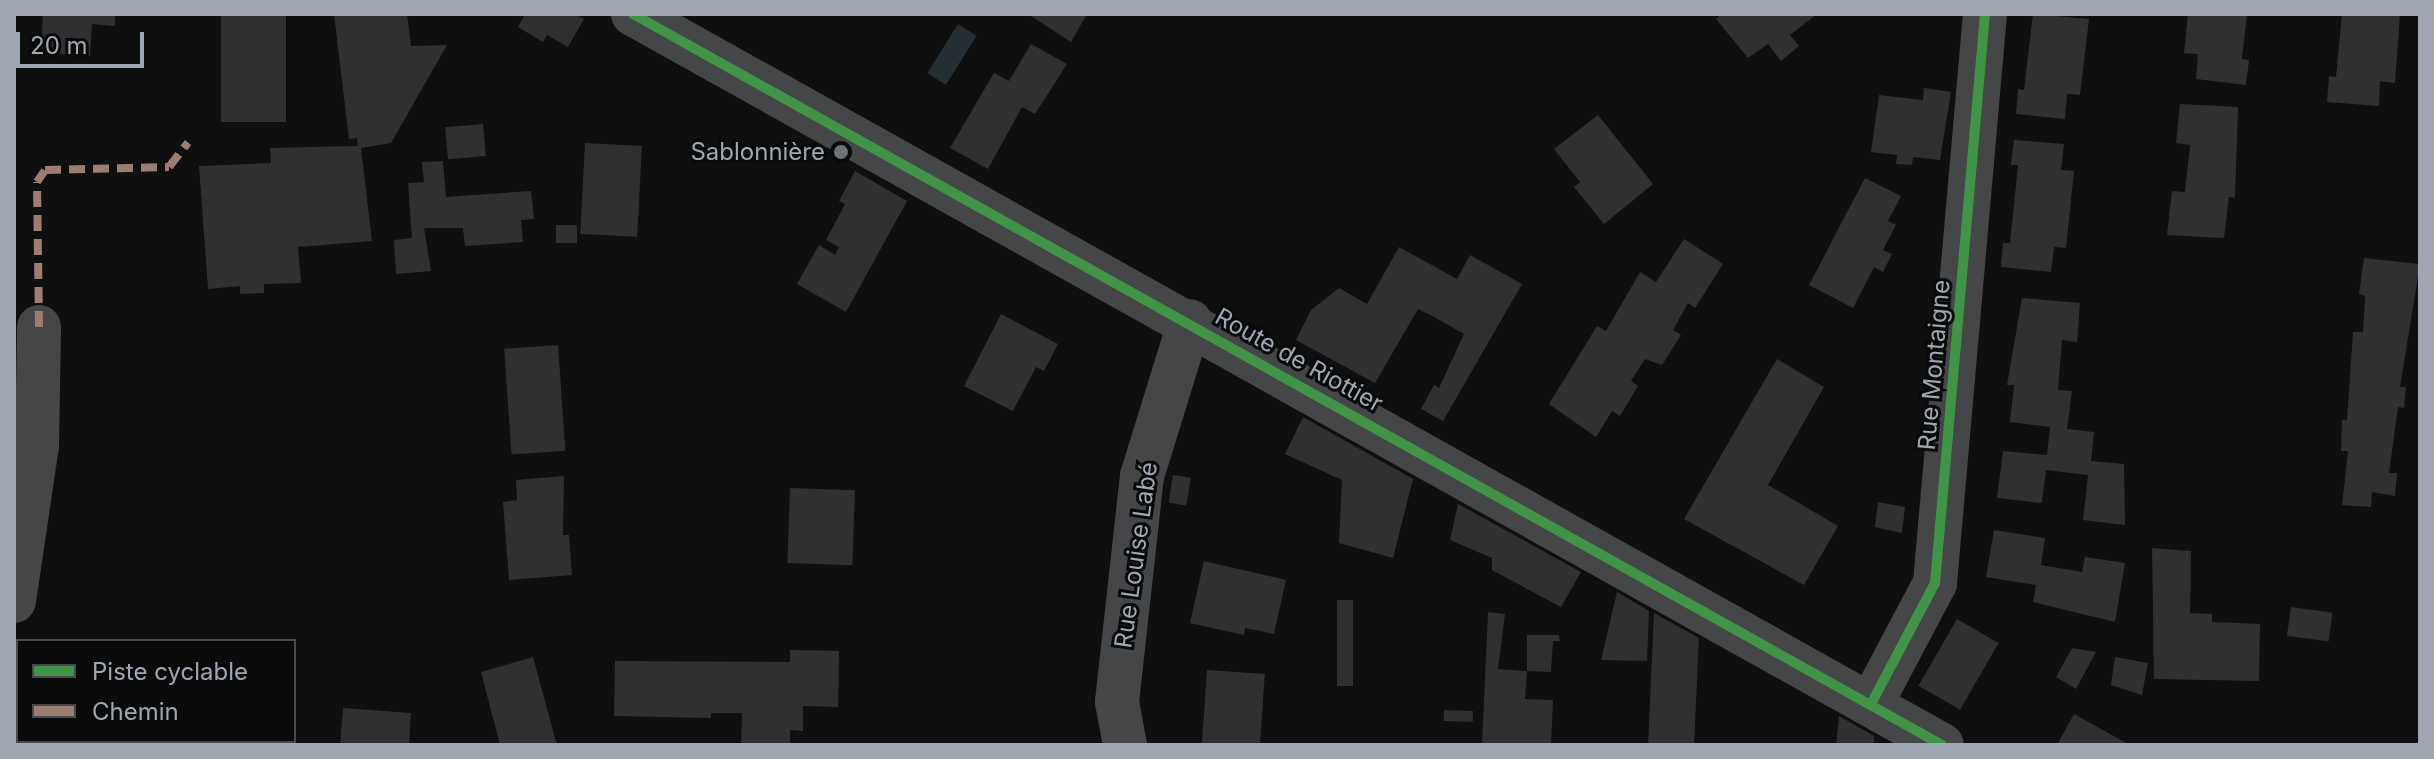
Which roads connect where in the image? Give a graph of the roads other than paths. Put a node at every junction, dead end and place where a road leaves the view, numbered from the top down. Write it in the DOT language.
graph roads {
  1 [pos="633,14"];
  2 [pos="1985,14"];
  3 [pos="1190,321"];
  4 [pos="39,327"];
  5 [pos="14,601"];
  6 [pos="1871,704"];
  7 [pos="1125,745"];
  8 [pos="1942,745"];
  1 -- 3 [label="street, Route de Riottier"];
  2 -- 6 [label="street, Rue Montaigne"];
  3 -- 6 [label="street, Route de Riottier"];
  3 -- 7 [label="street, Rue Louise Labé"];
  4 -- 5 [label="street"];
  6 -- 8 [label="street, Route de Riottier"];
}
